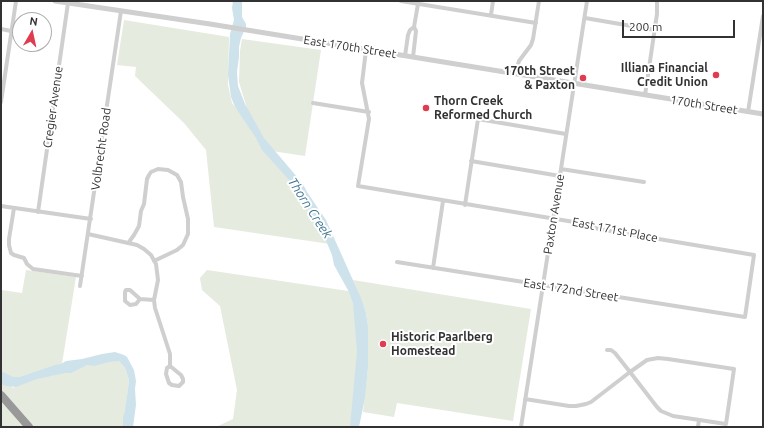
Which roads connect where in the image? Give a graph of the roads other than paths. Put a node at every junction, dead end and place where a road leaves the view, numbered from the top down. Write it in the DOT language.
graph roads {
  1 [pos="16,1"];
  2 [pos="55,1"];
  3 [pos="402,1"];
  4 [pos="443,1"];
  5 [pos="493,1"];
  6 [pos="539,1"];
  7 [pos="587,1"];
  8 [pos="657,1"];
  9 [pos="68,3"];
  10 [pos="418,4"];
  11 [pos="442,8"];
  12 [pos="121,11"];
  13 [pos="491,15"];
  14 [pos="763,16"];
  15 [pos="585,18"];
  16 [pos="536,23"];
  17 [pos="414,27"];
  18 [pos="1,29"];
  19 [pos="655,30"];
  20 [pos="11,31"];
  21 [pos="366,50"];
  22 [pos="405,56"];
  23 [pos="413,57"];
  24 [pos="515,74"];
  25 [pos="574,84"];
  26 [pos="645,95"];
  27 [pos="1,102"];
  28 [pos="313,103"];
  29 [pos="369,112"];
  30 [pos="748,112"];
  31 [pos="763,114"];
  32 [pos="566,134"];
  33 [pos="471,161"];
  34 [pos="561,169"];
  35 [pos="560,176"];
  36 [pos="644,182"];
  37 [pos="443,201"];
  38 [pos="465,205"];
  39 [pos="1,206"];
  40 [pos="14,208"];
  41 [pos="38,212"];
  42 [pos="91,219"];
  43 [pos="553,219"];
  44 [pos="88,234"];
  45 [pos="129,242"];
  46 [pos="154,262"];
  47 [pos="397,262"];
  48 [pos="433,268"];
  49 [pos="82,276"];
  50 [pos="80,286"];
  51 [pos="542,286"];
  52 [pos="140,299"];
  53 [pos="154,300"];
  54 [pos="745,317"];
  55 [pos="607,350"];
  56 [pos="170,366"];
  57 [pos="630,372"];
  58 [pos="1,395"];
  59 [pos="525,399"];
  60 [pos="699,420"];
  61 [pos="29,427"];
  62 [pos="521,427"];
  63 [pos="698,427"];
  1 -- 20 [label="street"];
  2 -- 9 [label="street, East 170th Street"];
  3 -- 10 [label="street"];
  4 -- 11 [label="street"];
  5 -- 13 [label="street"];
  6 -- 16 [label="street"];
  7 -- 15 [label="street, Paxton Avenue"];
  8 -- 19 [label="street"];
  9 -- 12 [label="street, East 170th Street"];
  9 -- 41 [label="street, Cregier Avenue"];
  10 -- 11 [label="street"];
  10 -- 17 [label="street"];
  11 -- 13 [label="street"];
  12 -- 21 [label="street, East 170th Street"];
  12 -- 42 [label="street, Volbrecht Road"];
  13 -- 16 [label="street"];
  14 -- 30 [label="street"];
  15 -- 19 [label="street"];
  15 -- 25 [label="street, Paxton Avenue"];
  16 -- 24 [label="street"];
  17 -- 22 [label="street"];
  17 -- 23 [label="street"];
  18 -- 20 [label="street"];
  19 -- 26 [label="street"];
  20 -- 27 [label="street"];
  21 -- 22 [label="street, East 170th Street"];
  21 -- 29 [label="street"];
  22 -- 23 [label="street, East 170th Street"];
  23 -- 24 [label="street, East 170th Street"];
  24 -- 25 [label="street, East 170th Street"];
  25 -- 26 [label="street, East 170th Street"];
  25 -- 32 [label="street, Paxton Avenue"];
  26 -- 30 [label="street, 170th Street"];
  28 -- 29 [label="street"];
  29 -- 37 [label="street, East 171st Place"];
  30 -- 31 [label="street, 170th Street"];
  32 -- 33 [label="street"];
  32 -- 34 [label="street, Paxton Avenue"];
  33 -- 35 [label="street"];
  33 -- 38 [label="street"];
  34 -- 35 [label="street, Paxton Avenue"];
  34 -- 36 [label="street"];
  35 -- 43 [label="street, Paxton Avenue"];
  37 -- 38 [label="street, East 171st Place"];
  37 -- 48 [label="street"];
  38 -- 43 [label="street, East 171st Place"];
  39 -- 40 [label="street"];
  40 -- 41 [label="street"];
  40 -- 49 [label="street"];
  41 -- 42 [label="street"];
  42 -- 44 [label="street, Volbrecht Road"];
  43 -- 51 [label="street, Paxton Avenue"];
  43 -- 54 [label="street, East 171st Place"];
  44 -- 45 [label="street"];
  44 -- 49 [label="street, Volbrecht Road"];
  45 -- 46 [label="street"];
  45 -- 46 [label="street"];
  46 -- 53 [label="street"];
  47 -- 48 [label="street, East 172nd Street"];
  48 -- 51 [label="street, East 172nd Street"];
  49 -- 50 [label="street, Volbrecht Road"];
  51 -- 54 [label="street, East 172nd Street"];
  51 -- 59 [label="street, Paxton Avenue"];
  52 -- 53 [label="street"];
  53 -- 56 [label="street"];
  55 -- 57 [label="street"];
  56 -- 56 [label="street"];
  57 -- 59 [label="street"];
  57 -- 60 [label="street"];
  57 -- 60 [label="street"];
  58 -- 61 [label="highway"];
  59 -- 62 [label="street, Paxton Avenue"];
  60 -- 63 [label="street"];
}
